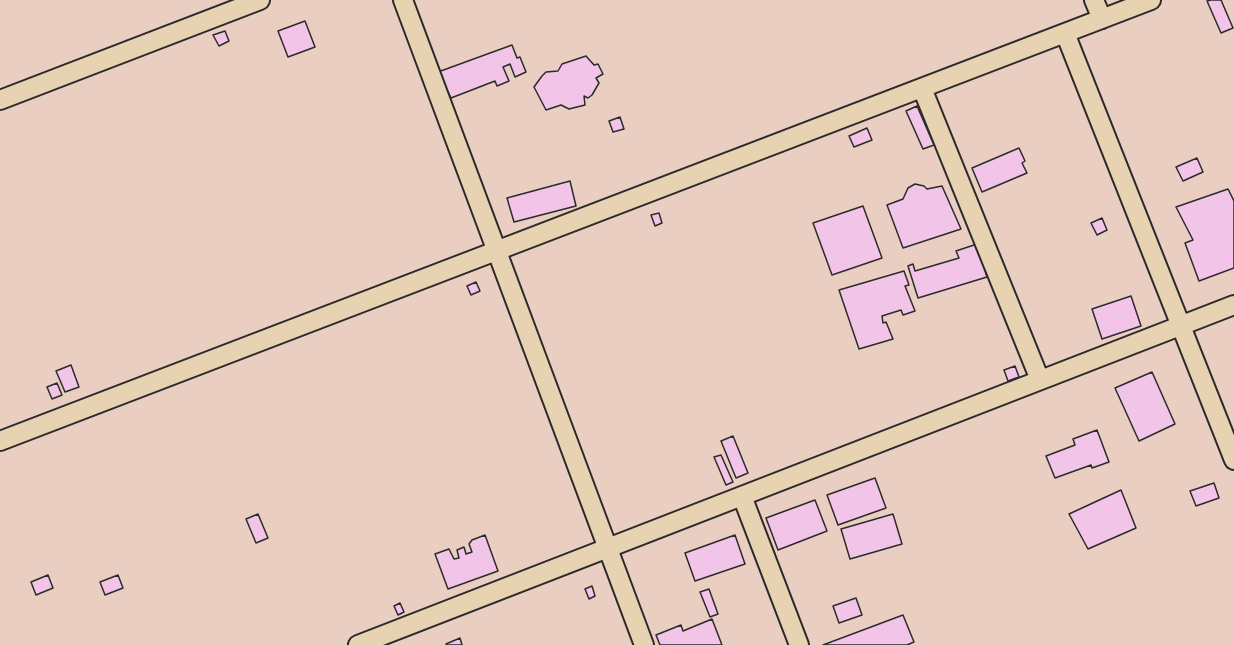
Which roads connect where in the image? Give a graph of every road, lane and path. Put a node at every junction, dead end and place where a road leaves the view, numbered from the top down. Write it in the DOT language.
graph roads {
  1 [pos="260,0"];
  2 [pos="404,0"];
  3 [pos="1094,0"];
  4 [pos="1151,0"];
  5 [pos="1102,19"];
  6 [pos="1065,33"];
  7 [pos="922,88"];
  8 [pos="0,100"];
  9 [pos="497,251"];
  10 [pos="1234,305"];
  11 [pos="1180,326"];
  12 [pos="1040,380"];
  13 [pos="0,441"];
  14 [pos="1234,460"];
  15 [pos="742,496"];
  16 [pos="608,548"];
  17 [pos="386,640"];
  18 [pos="358,645"];
  19 [pos="644,645"];
  20 [pos="799,645"];
  1 -- 8 [label="street"];
  2 -- 9 [label="street"];
  3 -- 5 [label="street"];
  4 -- 5 [label="street"];
  5 -- 6 [label="street"];
  6 -- 7 [label="street"];
  6 -- 11 [label="street"];
  7 -- 9 [label="street"];
  7 -- 12 [label="street"];
  9 -- 13 [label="street"];
  9 -- 16 [label="street"];
  10 -- 11 [label="street"];
  11 -- 12 [label="street"];
  11 -- 14 [label="street"];
  12 -- 15 [label="street"];
  15 -- 16 [label="street"];
  15 -- 20 [label="street"];
  16 -- 17 [label="street"];
  16 -- 19 [label="street"];
  17 -- 18 [label="street"];
}
